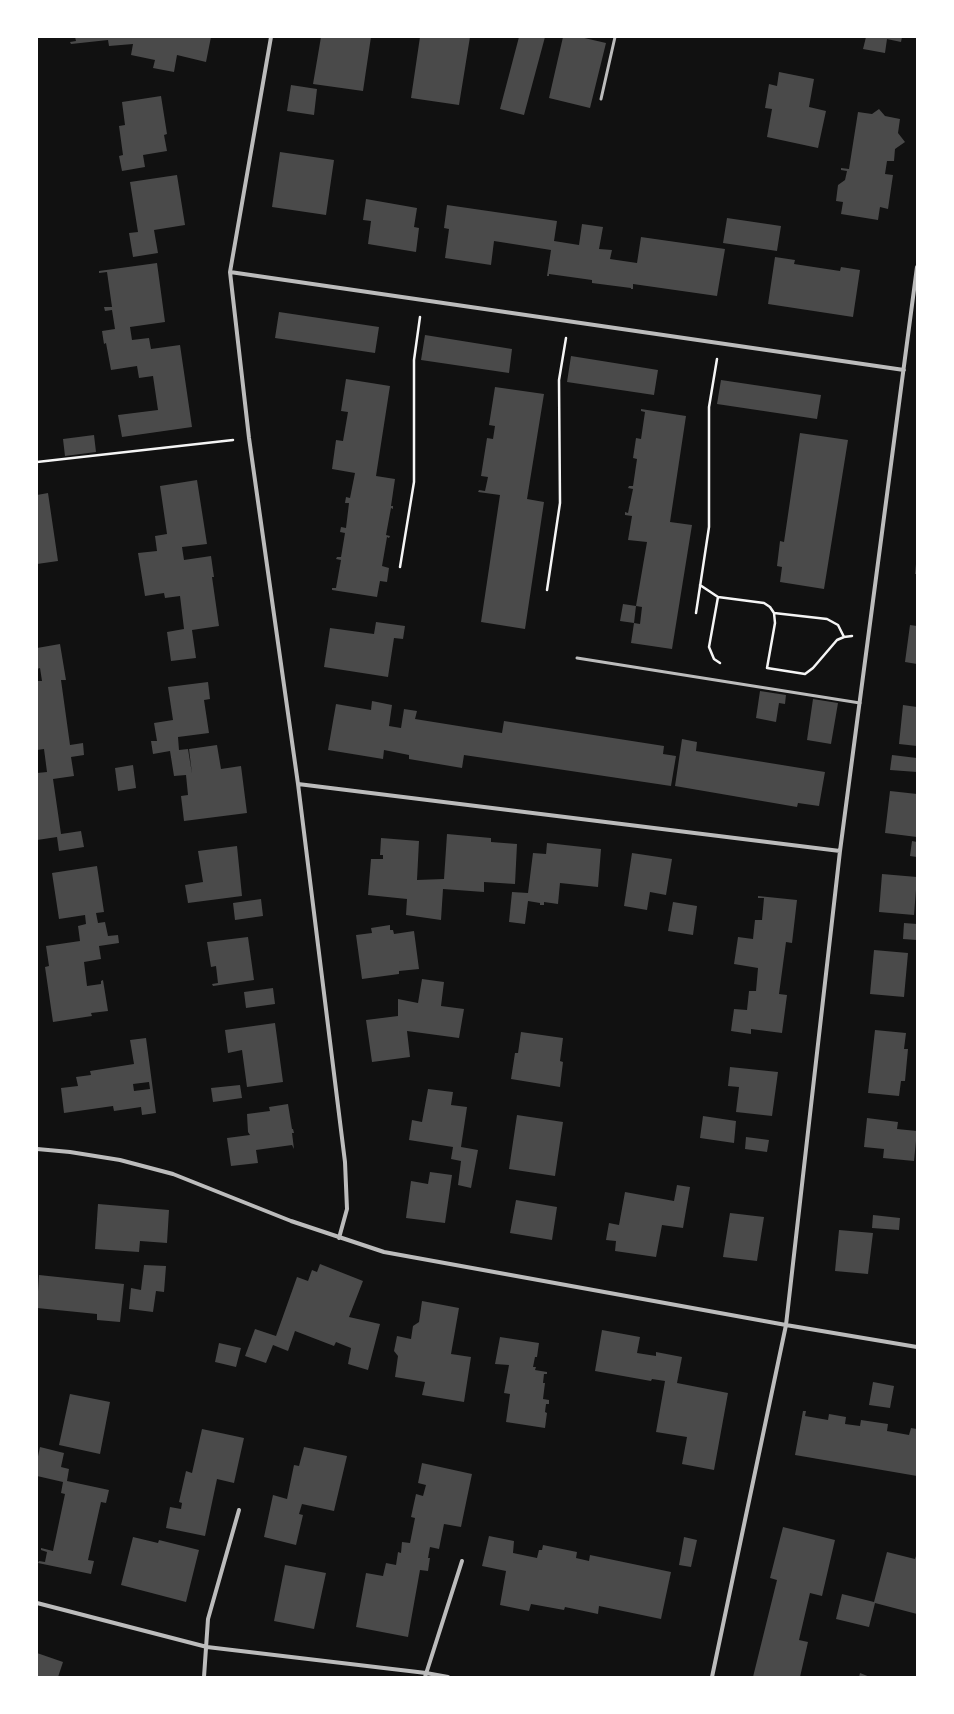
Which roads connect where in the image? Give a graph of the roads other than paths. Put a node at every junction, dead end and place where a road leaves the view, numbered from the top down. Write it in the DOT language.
graph roads {
  1 [pos="271,37"];
  2 [pos="615,37"];
  3 [pos="601,99"];
  4 [pos="917,267"];
  5 [pos="230,272"];
  6 [pos="904,370"];
  7 [pos="577,658"];
  8 [pos="860,703"];
  9 [pos="298,784"];
  10 [pos="840,851"];
  11 [pos="37,1149"];
  12 [pos="339,1238"];
  13 [pos="786,1325"];
  14 [pos="917,1347"];
  15 [pos="239,1510"];
  16 [pos="462,1561"];
  17 [pos="37,1603"];
  18 [pos="207,1647"];
  19 [pos="426,1675"];
  20 [pos="204,1677"];
  21 [pos="448,1677"];
  22 [pos="712,1677"];
  1 -- 5 [label="street"];
  2 -- 3 [label="lane"];
  4 -- 6 [label="street"];
  5 -- 6 [label="street"];
  5 -- 9 [label="street"];
  6 -- 8 [label="street"];
  7 -- 8 [label="lane"];
  8 -- 10 [label="street"];
  9 -- 10 [label="street"];
  9 -- 12 [label="street"];
  10 -- 13 [label="street"];
  11 -- 12 [label="street"];
  12 -- 13 [label="street"];
  13 -- 14 [label="street"];
  13 -- 22 [label="street"];
  15 -- 18 [label="street"];
  16 -- 19 [label="street"];
  17 -- 18 [label="street"];
  18 -- 19 [label="street"];
  18 -- 20 [label="street"];
  19 -- 21 [label="street"];
}
